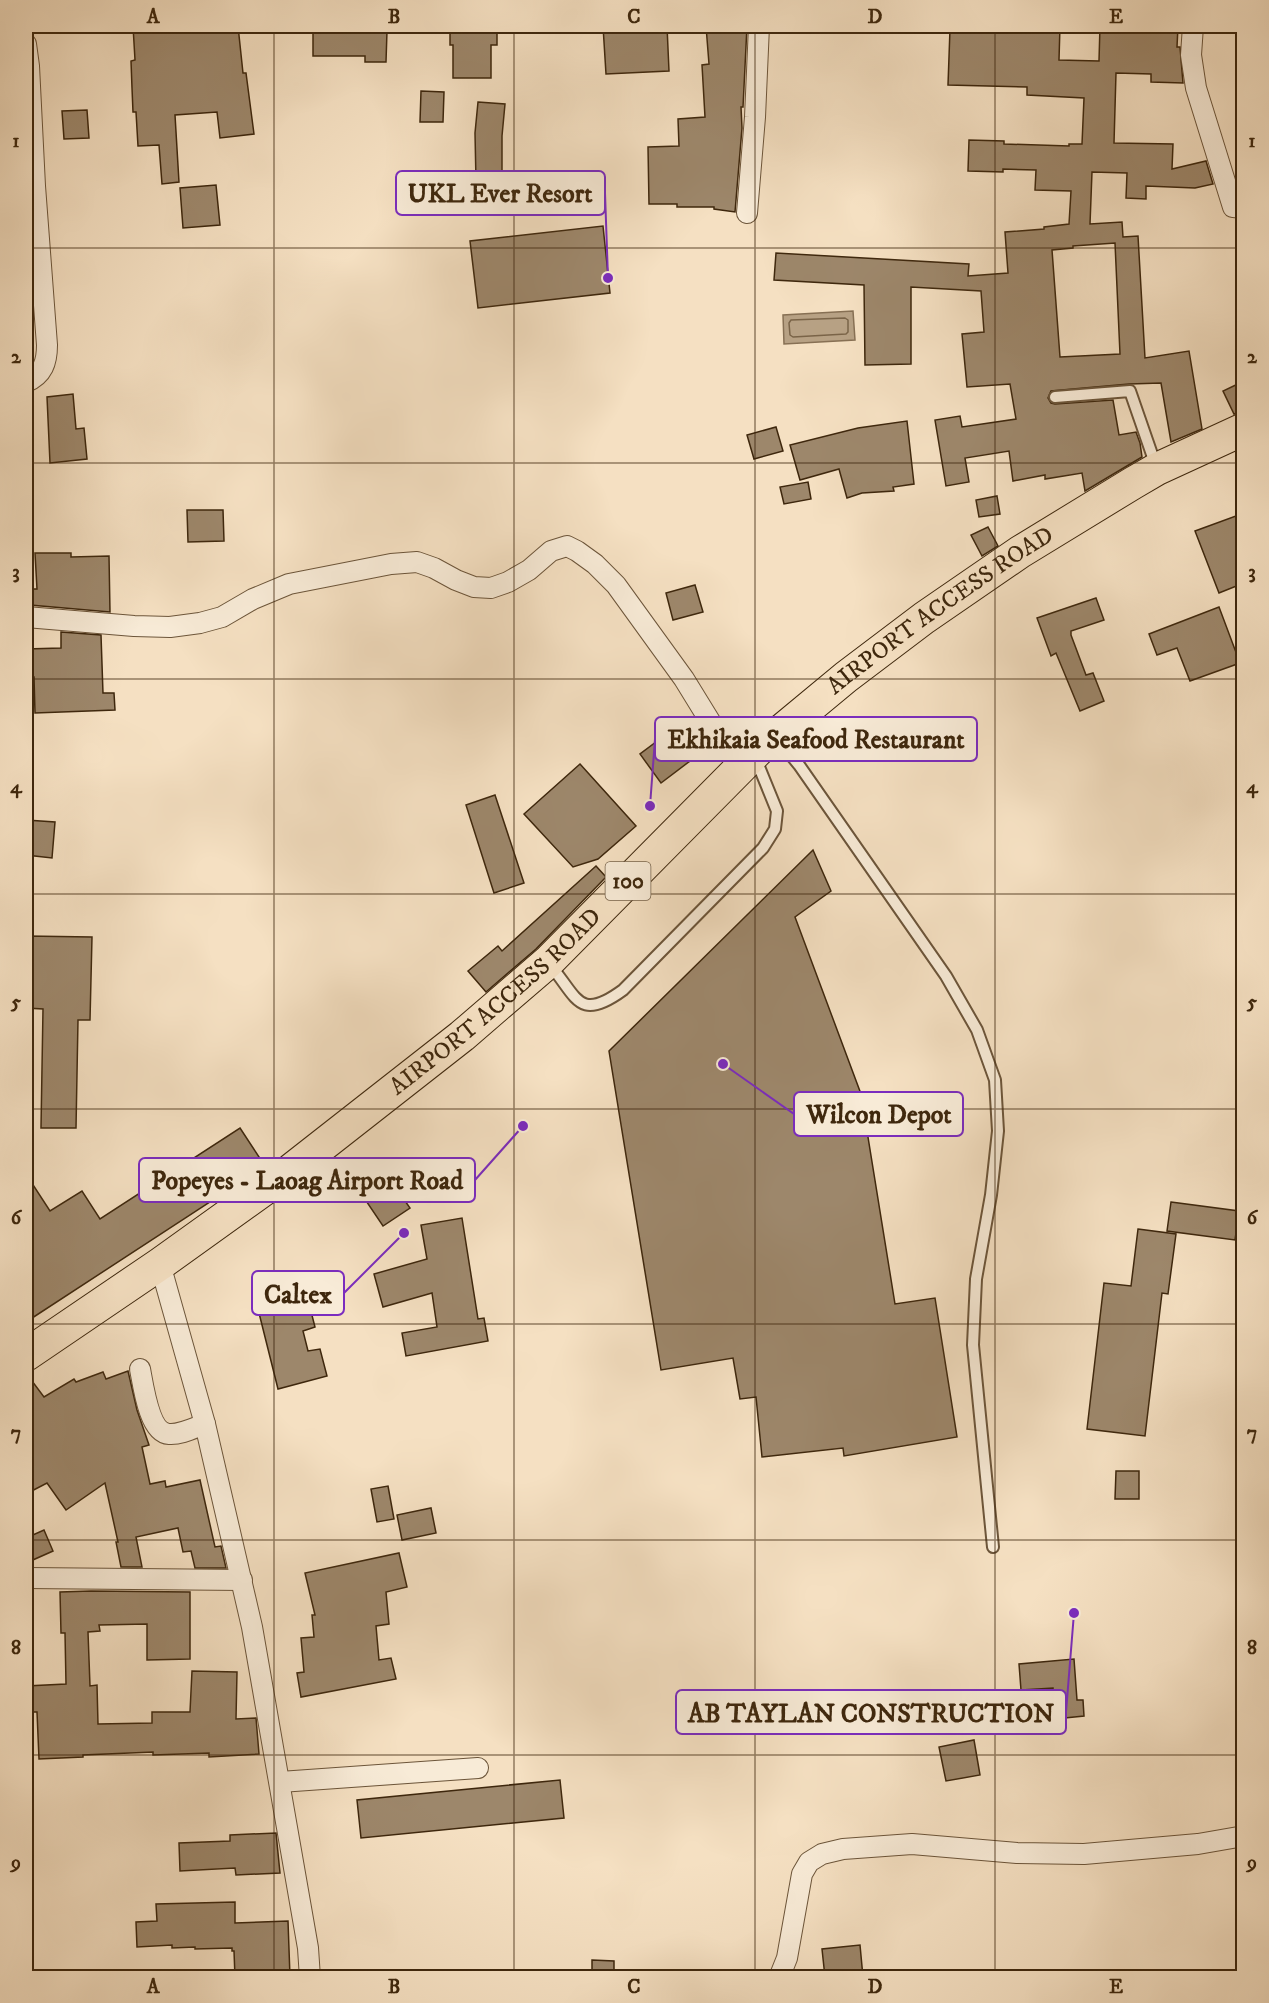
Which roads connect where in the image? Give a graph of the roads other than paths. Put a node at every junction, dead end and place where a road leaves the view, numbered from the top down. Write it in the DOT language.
graph roads {
  1 [pos="759,26"];
  2 [pos="1193,26"];
  3 [pos="26,44"];
  4 [pos="1244,208"];
  5 [pos="747,213"];
  6 [pos="26,382"];
  7 [pos="1055,397"];
  8 [pos="1244,429"];
  9 [pos="1157,469"];
  10 [pos="26,617"];
  11 [pos="756,754"];
  12 [pos="548,962"];
  13 [pos="160,1264"];
  14 [pos="26,1355"];
  15 [pos="140,1369"];
  16 [pos="205,1424"];
  17 [pos="993,1546"];
  18 [pos="26,1578"];
  19 [pos="242,1580"];
  20 [pos="478,1768"];
  21 [pos="280,1782"];
  22 [pos="1244,1836"];
  23 [pos="310,1977"];
  24 [pos="779,1977"];
  1 -- 5 [label="street"];
  2 -- 4 [label="street"];
  3 -- 6 [label="street"];
  7 -- 9 [label="lane"];
  8 -- 9 [label="main road, AIRPORT ACCESS ROAD / 100"];
  9 -- 11 [label="main road, AIRPORT ACCESS ROAD / 100"];
  10 -- 11 [label="street"];
  11 -- 12 [label="main road, AIRPORT ACCESS ROAD / 100"];
  11 -- 12 [label="lane"];
  11 -- 17 [label="lane"];
  12 -- 13 [label="main road, AIRPORT ACCESS ROAD / 100"];
  13 -- 14 [label="main road, AIRPORT ACCESS ROAD / 100"];
  13 -- 16 [label="street"];
  15 -- 16 [label="street"];
  16 -- 19 [label="street"];
  18 -- 19 [label="street"];
  19 -- 21 [label="street"];
  20 -- 21 [label="street"];
  21 -- 23 [label="street"];
  22 -- 24 [label="street"];
}
